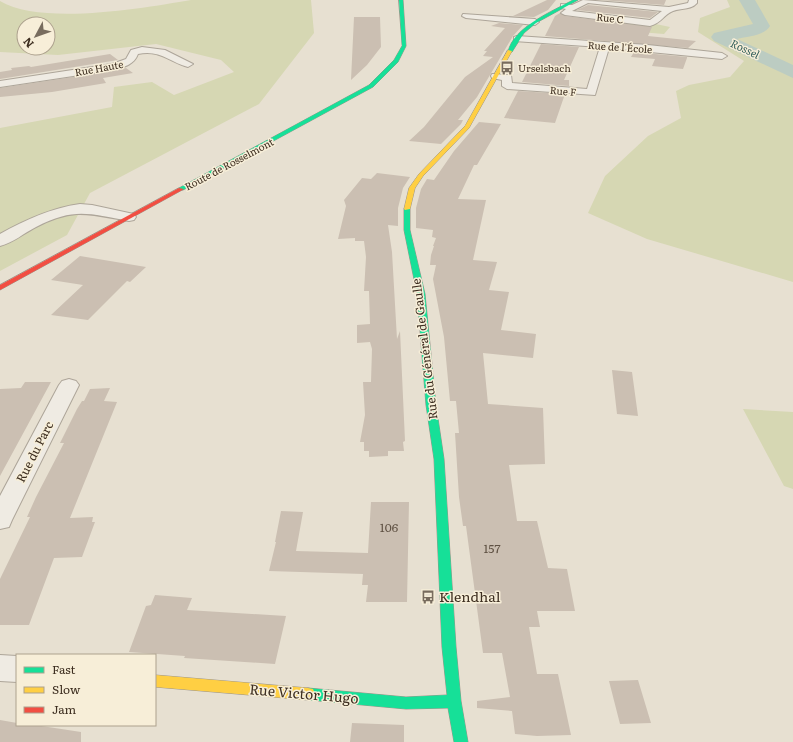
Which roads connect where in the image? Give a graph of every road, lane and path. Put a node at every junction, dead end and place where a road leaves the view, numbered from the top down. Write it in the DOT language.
graph roads {
  1 [pos="401,0"];
  2 [pos="693,0"];
  3 [pos="571,5"];
  4 [pos="669,9"];
  5 [pos="466,16"];
  6 [pos="534,22"];
  7 [pos="517,39"];
  8 [pos="605,46"];
  9 [pos="722,56"];
  10 [pos="188,64"];
  11 [pos="496,76"];
  12 [pos="0,84"];
  13 [pos="129,217"];
  14 [pos="0,241"];
  15 [pos="0,288"];
  16 [pos="69,385"];
  17 [pos="0,520"];
  18 [pos="0,668"];
  19 [pos="16,669"];
  20 [pos="156,681"];
  21 [pos="454,701"];
  22 [pos="461,742"];
  1 -- 13 [label="main road, Route de Rosselmont"];
  2 -- 4 [label="street"];
  3 -- 4 [label="street"];
  3 -- 4 [label="street, Rue C"];
  3 -- 6 [label="main road, Rue du Général de Gaulle"];
  5 -- 6 [label="street"];
  6 -- 7 [label="main road, Rue du Général de Gaulle"];
  7 -- 8 [label="street, Rue de l'École"];
  7 -- 11 [label="main road, Rue du Général de Gaulle"];
  8 -- 9 [label="street, Rue de l'École"];
  8 -- 11 [label="street, Rue F"];
  10 -- 12 [label="street, Rue Haute"];
  11 -- 21 [label="main road, Rue du Général de Gaulle"];
  13 -- 14 [label="street"];
  13 -- 15 [label="main road, Route de Rosselmont"];
  16 -- 17 [label="street, Rue du Parc"];
  18 -- 19 [label="street"];
  20 -- 21 [label="main road, Rue Victor Hugo"];
  21 -- 22 [label="main road, Rue du Général de Gaulle"];
}
